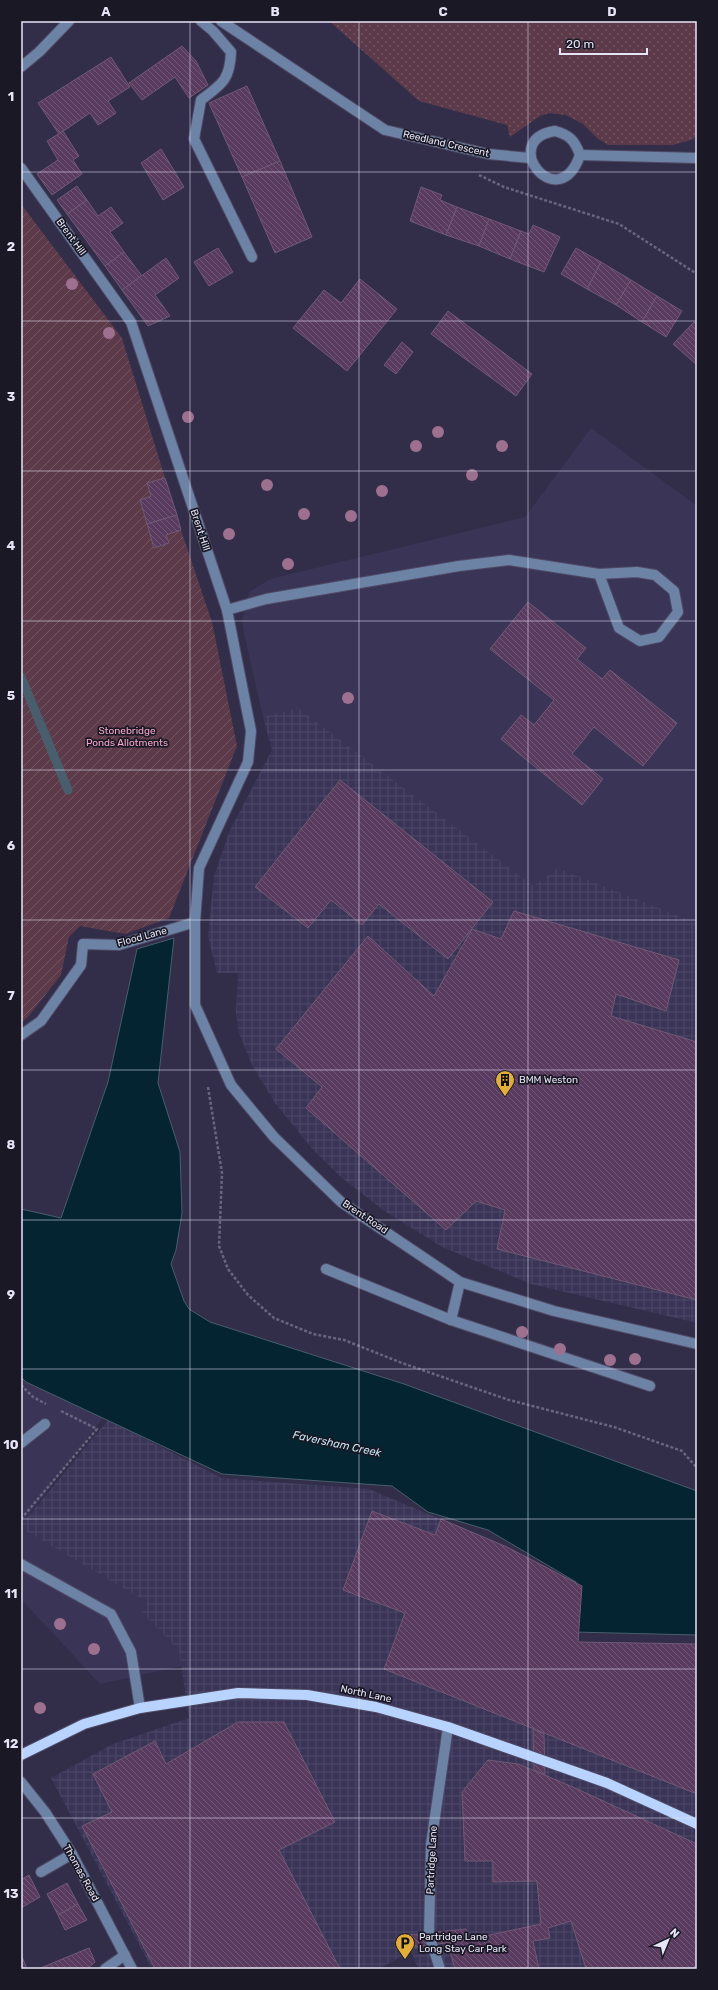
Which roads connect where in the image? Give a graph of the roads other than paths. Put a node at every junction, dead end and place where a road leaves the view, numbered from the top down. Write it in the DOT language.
graph roads {
  1 [pos="69,21"];
  2 [pos="201,21"];
  3 [pos="221,21"];
  4 [pos="21,67"];
  5 [pos="580,155"];
  6 [pos="530,158"];
  7 [pos="697,158"];
  8 [pos="21,168"];
  9 [pos="252,257"];
  10 [pos="599,574"];
  11 [pos="227,610"];
  12 [pos="195,922"];
  13 [pos="21,1035"];
  14 [pos="326,1270"];
  15 [pos="460,1282"];
  16 [pos="451,1320"];
  17 [pos="697,1344"];
  18 [pos="650,1386"];
  19 [pos="45,1424"];
  20 [pos="21,1443"];
  21 [pos="21,1564"];
  22 [pos="140,1708"];
  23 [pos="448,1727"];
  24 [pos="21,1755"];
  25 [pos="21,1782"];
  26 [pos="697,1824"];
  27 [pos="72,1854"];
  28 [pos="41,1872"];
  29 [pos="125,1956"];
  30 [pos="104,1969"];
  31 [pos="132,1969"];
  32 [pos="440,1969"];
  1 -- 4 [label="street"];
  2 -- 9 [label="street"];
  3 -- 6 [label="street, Reedland Crescent"];
  5 -- 6 [label="street"];
  5 -- 6 [label="street"];
  5 -- 7 [label="street"];
  8 -- 11 [label="street, Brent Hill"];
  10 -- 10 [label="street"];
  10 -- 11 [label="street"];
  11 -- 12 [label="street, Brent Hill"];
  12 -- 13 [label="street, Flood Lane"];
  12 -- 15 [label="street, Brent Road"];
  14 -- 16 [label="street"];
  15 -- 16 [label="street"];
  15 -- 17 [label="street, Brent Road"];
  16 -- 18 [label="street"];
  19 -- 20 [label="street"];
  21 -- 22 [label="street"];
  22 -- 23 [label="main road, North Lane"];
  22 -- 24 [label="main road, North Lane"];
  23 -- 26 [label="main road, North Lane"];
  23 -- 32 [label="street, Partridge Lane"];
  25 -- 27 [label="street, Thomas Road"];
  27 -- 28 [label="street"];
  27 -- 29 [label="street, Thomas Road"];
  29 -- 30 [label="street"];
  29 -- 31 [label="street, Thomas Road"];
}
